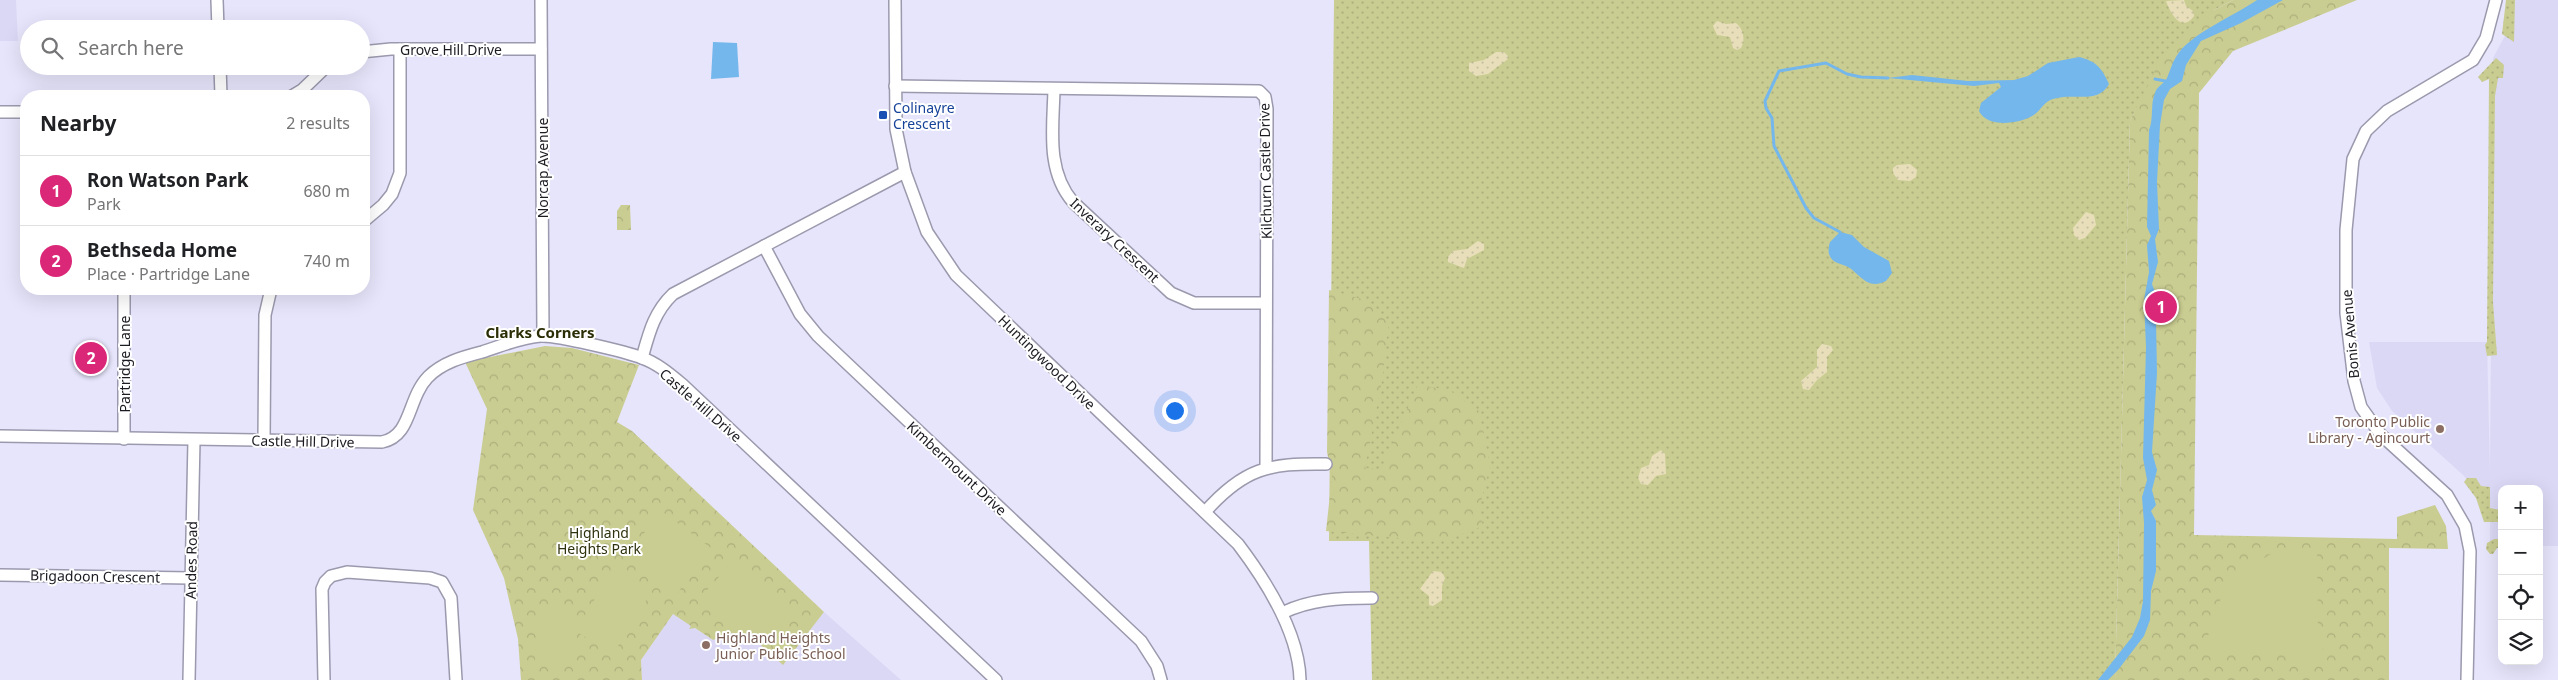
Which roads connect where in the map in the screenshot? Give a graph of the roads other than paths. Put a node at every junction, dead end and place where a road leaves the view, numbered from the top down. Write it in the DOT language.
graph roads {
  1 [pos="217,0"];
  2 [pos="541,0"];
  3 [pos="896,0"];
  4 [pos="2487,0"];
  5 [pos="2496,0"];
  6 [pos="2492,12"];
  7 [pos="218,20"];
  8 [pos="400,49"];
  9 [pos="541,50"];
  10 [pos="370,51"];
  11 [pos="220,75"];
  12 [pos="318,75"];
  13 [pos="895,86"];
  14 [pos="221,90"];
  15 [pos="302,90"];
  16 [pos="1054,90"];
  17 [pos="0,112"];
  18 [pos="20,112"];
  19 [pos="905,172"];
  20 [pos="370,215"];
  21 [pos="764,246"];
  22 [pos="124,295"];
  23 [pos="269,295"];
  24 [pos="1265,304"];
  25 [pos="543,336"];
  26 [pos="642,358"];
  27 [pos="3,436"];
  28 [pos="124,439"];
  29 [pos="264,439"];
  30 [pos="194,440"];
  31 [pos="1326,464"];
  32 [pos="1266,468"];
  33 [pos="1204,512"];
  34 [pos="0,575"];
  35 [pos="190,578"];
  36 [pos="1372,598"];
  37 [pos="1282,612"];
  38 [pos="189,680"];
  39 [pos="324,680"];
  40 [pos="456,680"];
  41 [pos="996,680"];
  42 [pos="1161,680"];
  43 [pos="1300,680"];
  44 [pos="2467,680"];
  1 -- 7 [label="street"];
  2 -- 9 [label="street, Norcap Avenue"];
  3 -- 13 [label="street, Huntingwood Drive"];
  4 -- 6 [label="street"];
  5 -- 6 [label="street, Bonis Avenue"];
  6 -- 44 [label="street, Bonis Avenue"];
  8 -- 9 [label="street, Grove Hill Drive"];
  8 -- 10 [label="street, Grove Hill Drive"];
  8 -- 20 [label="street"];
  9 -- 25 [label="street, Norcap Avenue"];
  11 -- 14 [label="street"];
  12 -- 15 [label="street"];
  13 -- 16 [label="street, Kilchurn Castle Drive"];
  13 -- 19 [label="street, Huntingwood Drive"];
  16 -- 24 [label="street, Inverary Crescent"];
  16 -- 24 [label="street, Kilchurn Castle Drive"];
  17 -- 18 [label="street"];
  19 -- 21 [label="street"];
  19 -- 33 [label="street, Huntingwood Drive"];
  21 -- 26 [label="street"];
  21 -- 42 [label="street, Kimbermount Drive"];
  22 -- 28 [label="street, Partridge Lane"];
  23 -- 29 [label="street"];
  24 -- 32 [label="street, Kilchurn Castle Drive"];
  25 -- 26 [label="street, Castle Hill Drive"];
  25 -- 29 [label="street, Castle Hill Drive"];
  26 -- 41 [label="street, Castle Hill Drive"];
  27 -- 28 [label="street, Castle Hill Drive"];
  28 -- 30 [label="street, Castle Hill Drive"];
  29 -- 30 [label="street, Castle Hill Drive"];
  30 -- 35 [label="street, Andes Road"];
  31 -- 32 [label="street"];
  32 -- 33 [label="street"];
  33 -- 37 [label="street, Huntingwood Drive"];
  34 -- 35 [label="street, Brigadoon Crescent"];
  35 -- 38 [label="street, Andes Road"];
  36 -- 37 [label="street"];
  37 -- 43 [label="street, Huntingwood Drive"];
  39 -- 40 [label="street"];
}
